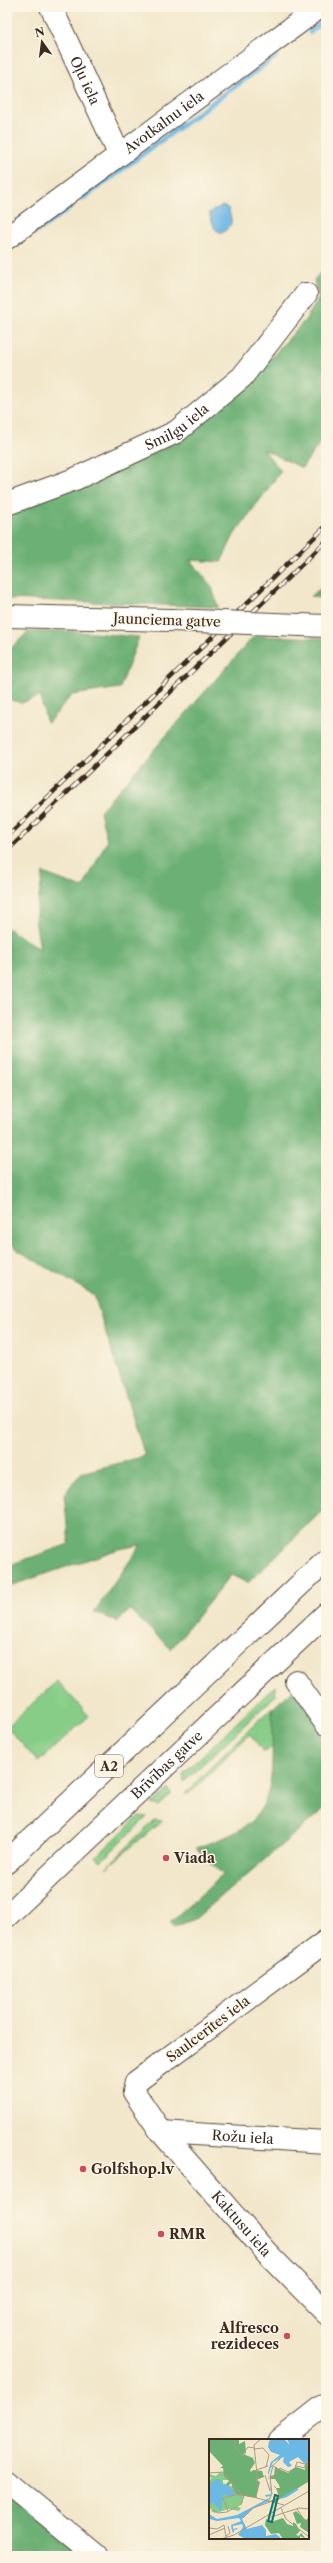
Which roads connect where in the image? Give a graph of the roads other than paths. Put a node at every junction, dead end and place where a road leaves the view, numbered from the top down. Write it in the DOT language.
graph roads {
  1 [pos="51,7"];
  2 [pos="320,7"];
  3 [pos="119,154"];
  4 [pos="7,238"];
  5 [pos="306,294"];
  6 [pos="7,504"];
  7 [pos="7,616"];
  8 [pos="326,626"];
  9 [pos="326,1560"];
  10 [pos="326,1614"];
  11 [pos="296,1681"];
  12 [pos="326,1724"];
  13 [pos="7,1862"];
  14 [pos="7,1916"];
  15 [pos="326,1941"];
  16 [pos="161,2132"];
  17 [pos="326,2142"];
  18 [pos="326,2313"];
  19 [pos="326,2404"];
  20 [pos="281,2439"];
  21 [pos="7,2482"];
  22 [pos="97,2556"];
  1 -- 3 [label="main road, Oļu iela"];
  2 -- 3 [label="main road, Avotkalnu iela"];
  3 -- 4 [label="main road, Avotkalnu iela"];
  5 -- 6 [label="main road, Smilgu iela"];
  7 -- 8 [label="main road, Jaunciema gatve, bridge"];
  9 -- 13 [label="main road, A2"];
  10 -- 14 [label="main road, Brīvības gatve"];
  11 -- 12 [label="main road"];
  15 -- 16 [label="main road, Saulcerītes iela"];
  16 -- 17 [label="main road, Rožu iela"];
  16 -- 18 [label="main road, Kaktusu iela"];
  19 -- 20 [label="main road"];
  21 -- 22 [label="main road"];
}
